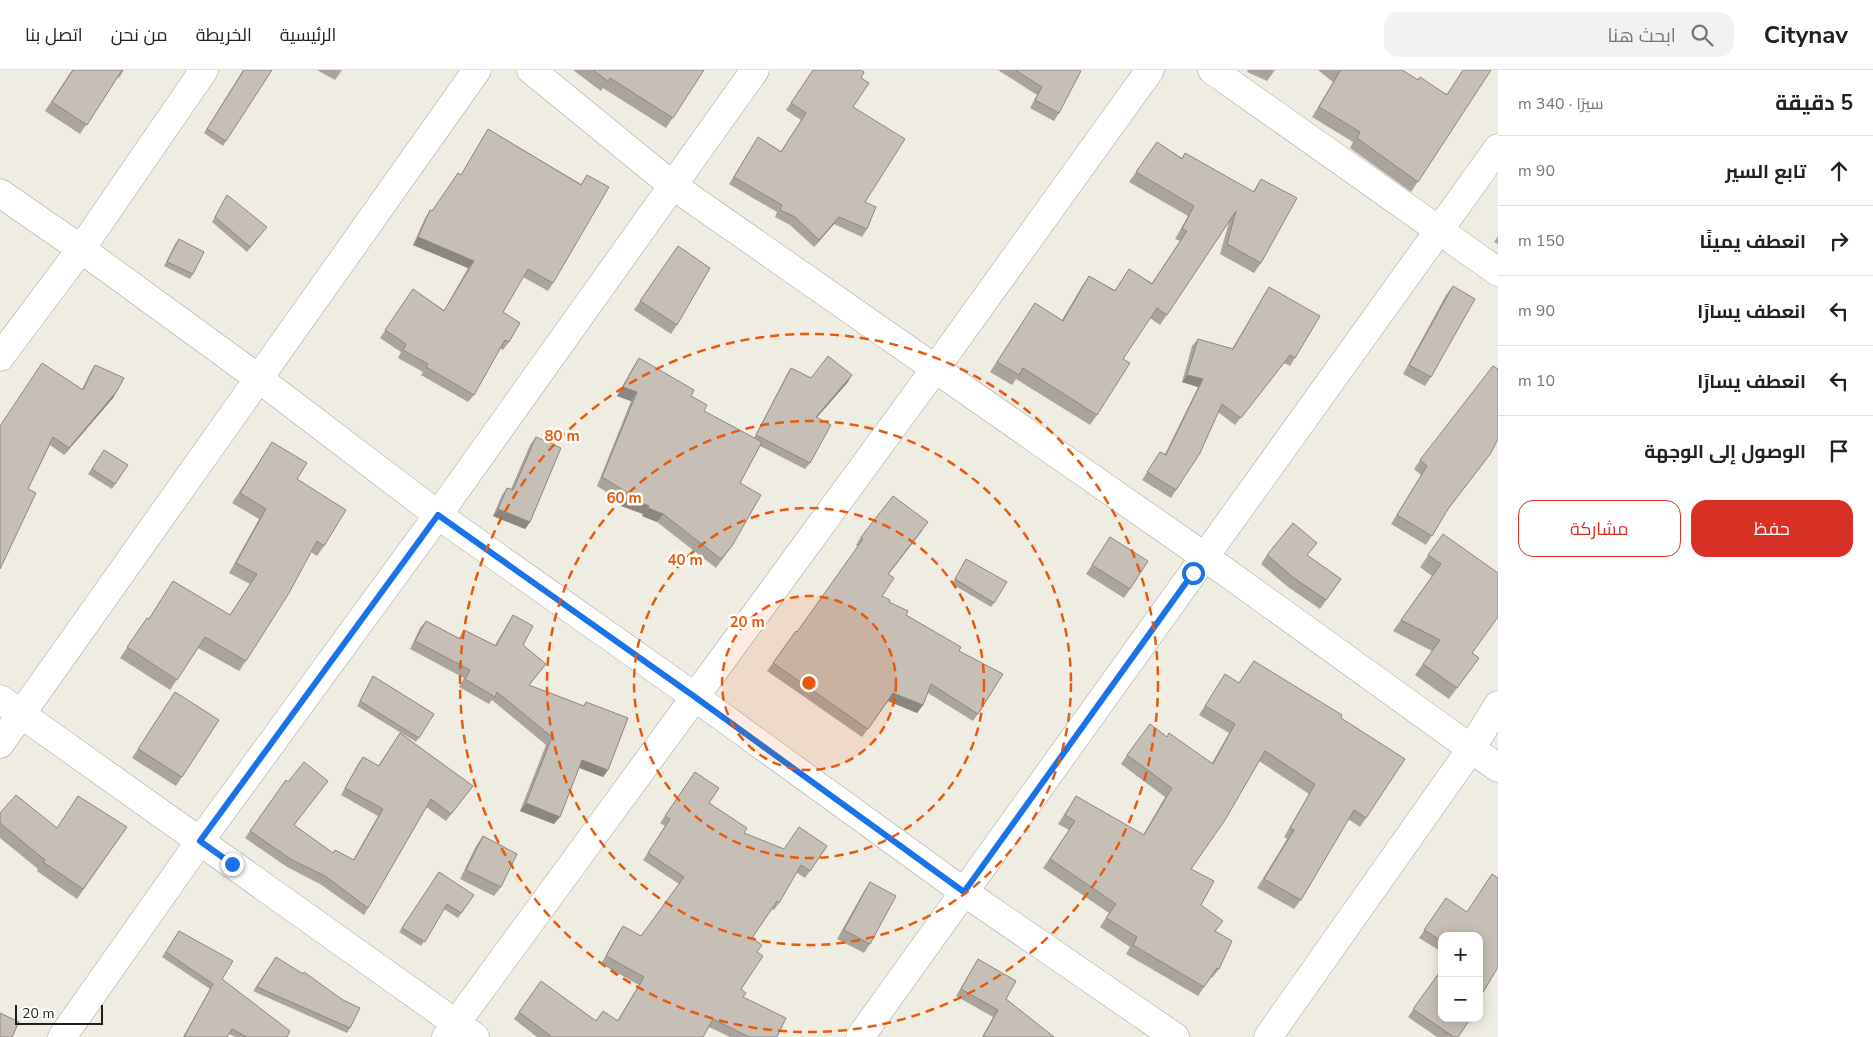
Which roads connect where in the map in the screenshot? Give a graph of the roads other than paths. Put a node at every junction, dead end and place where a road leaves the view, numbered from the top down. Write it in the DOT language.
graph roads {
  1 [pos="204,70"];
  2 [pos="477,70"];
  3 [pos="531,70"];
  4 [pos="755,70"];
  5 [pos="1150,70"];
  6 [pos="1212,70"];
  7 [pos="1498,148"];
  8 [pos="672,185"];
  9 [pos="0,193"];
  10 [pos="1439,231"];
  11 [pos="81,249"];
  12 [pos="1498,272"];
  13 [pos="0,357"];
  14 [pos="935,369"];
  15 [pos="258,378"];
  16 [pos="438,515"];
  17 [pos="1205,557"];
  18 [pos="695,697"];
  19 [pos="0,699"];
  20 [pos="1498,705"];
  21 [pos="22,715"];
  22 [pos="0,744"];
  23 [pos="1471,749"];
  24 [pos="1498,768"];
  25 [pos="200,841"];
  26 [pos="964,892"];
  27 [pos="459,1032"];
  28 [pos="62,1037"];
  29 [pos="860,1037"];
  30 [pos="1174,1037"];
  31 [pos="1268,1037"];
  1 -- 11 [label="street"];
  2 -- 15 [label="street"];
  3 -- 8 [label="street"];
  4 -- 8 [label="street"];
  5 -- 14 [label="street"];
  6 -- 10 [label="street"];
  7 -- 10 [label="street"];
  8 -- 14 [label="street"];
  8 -- 16 [label="street"];
  9 -- 11 [label="street"];
  10 -- 12 [label="street"];
  10 -- 17 [label="street"];
  11 -- 13 [label="street"];
  11 -- 15 [label="street"];
  14 -- 17 [label="street"];
  14 -- 18 [label="street"];
  15 -- 16 [label="street"];
  15 -- 21 [label="street"];
  16 -- 18 [label="street"];
  16 -- 25 [label="street"];
  17 -- 23 [label="street"];
  17 -- 26 [label="street"];
  18 -- 26 [label="street"];
  18 -- 27 [label="street"];
  19 -- 21 [label="street"];
  20 -- 23 [label="street"];
  21 -- 22 [label="street"];
  21 -- 25 [label="street"];
  23 -- 24 [label="street"];
  23 -- 31 [label="street"];
  25 -- 27 [label="street"];
  25 -- 28 [label="street"];
  26 -- 29 [label="street"];
  26 -- 30 [label="street"];
}
